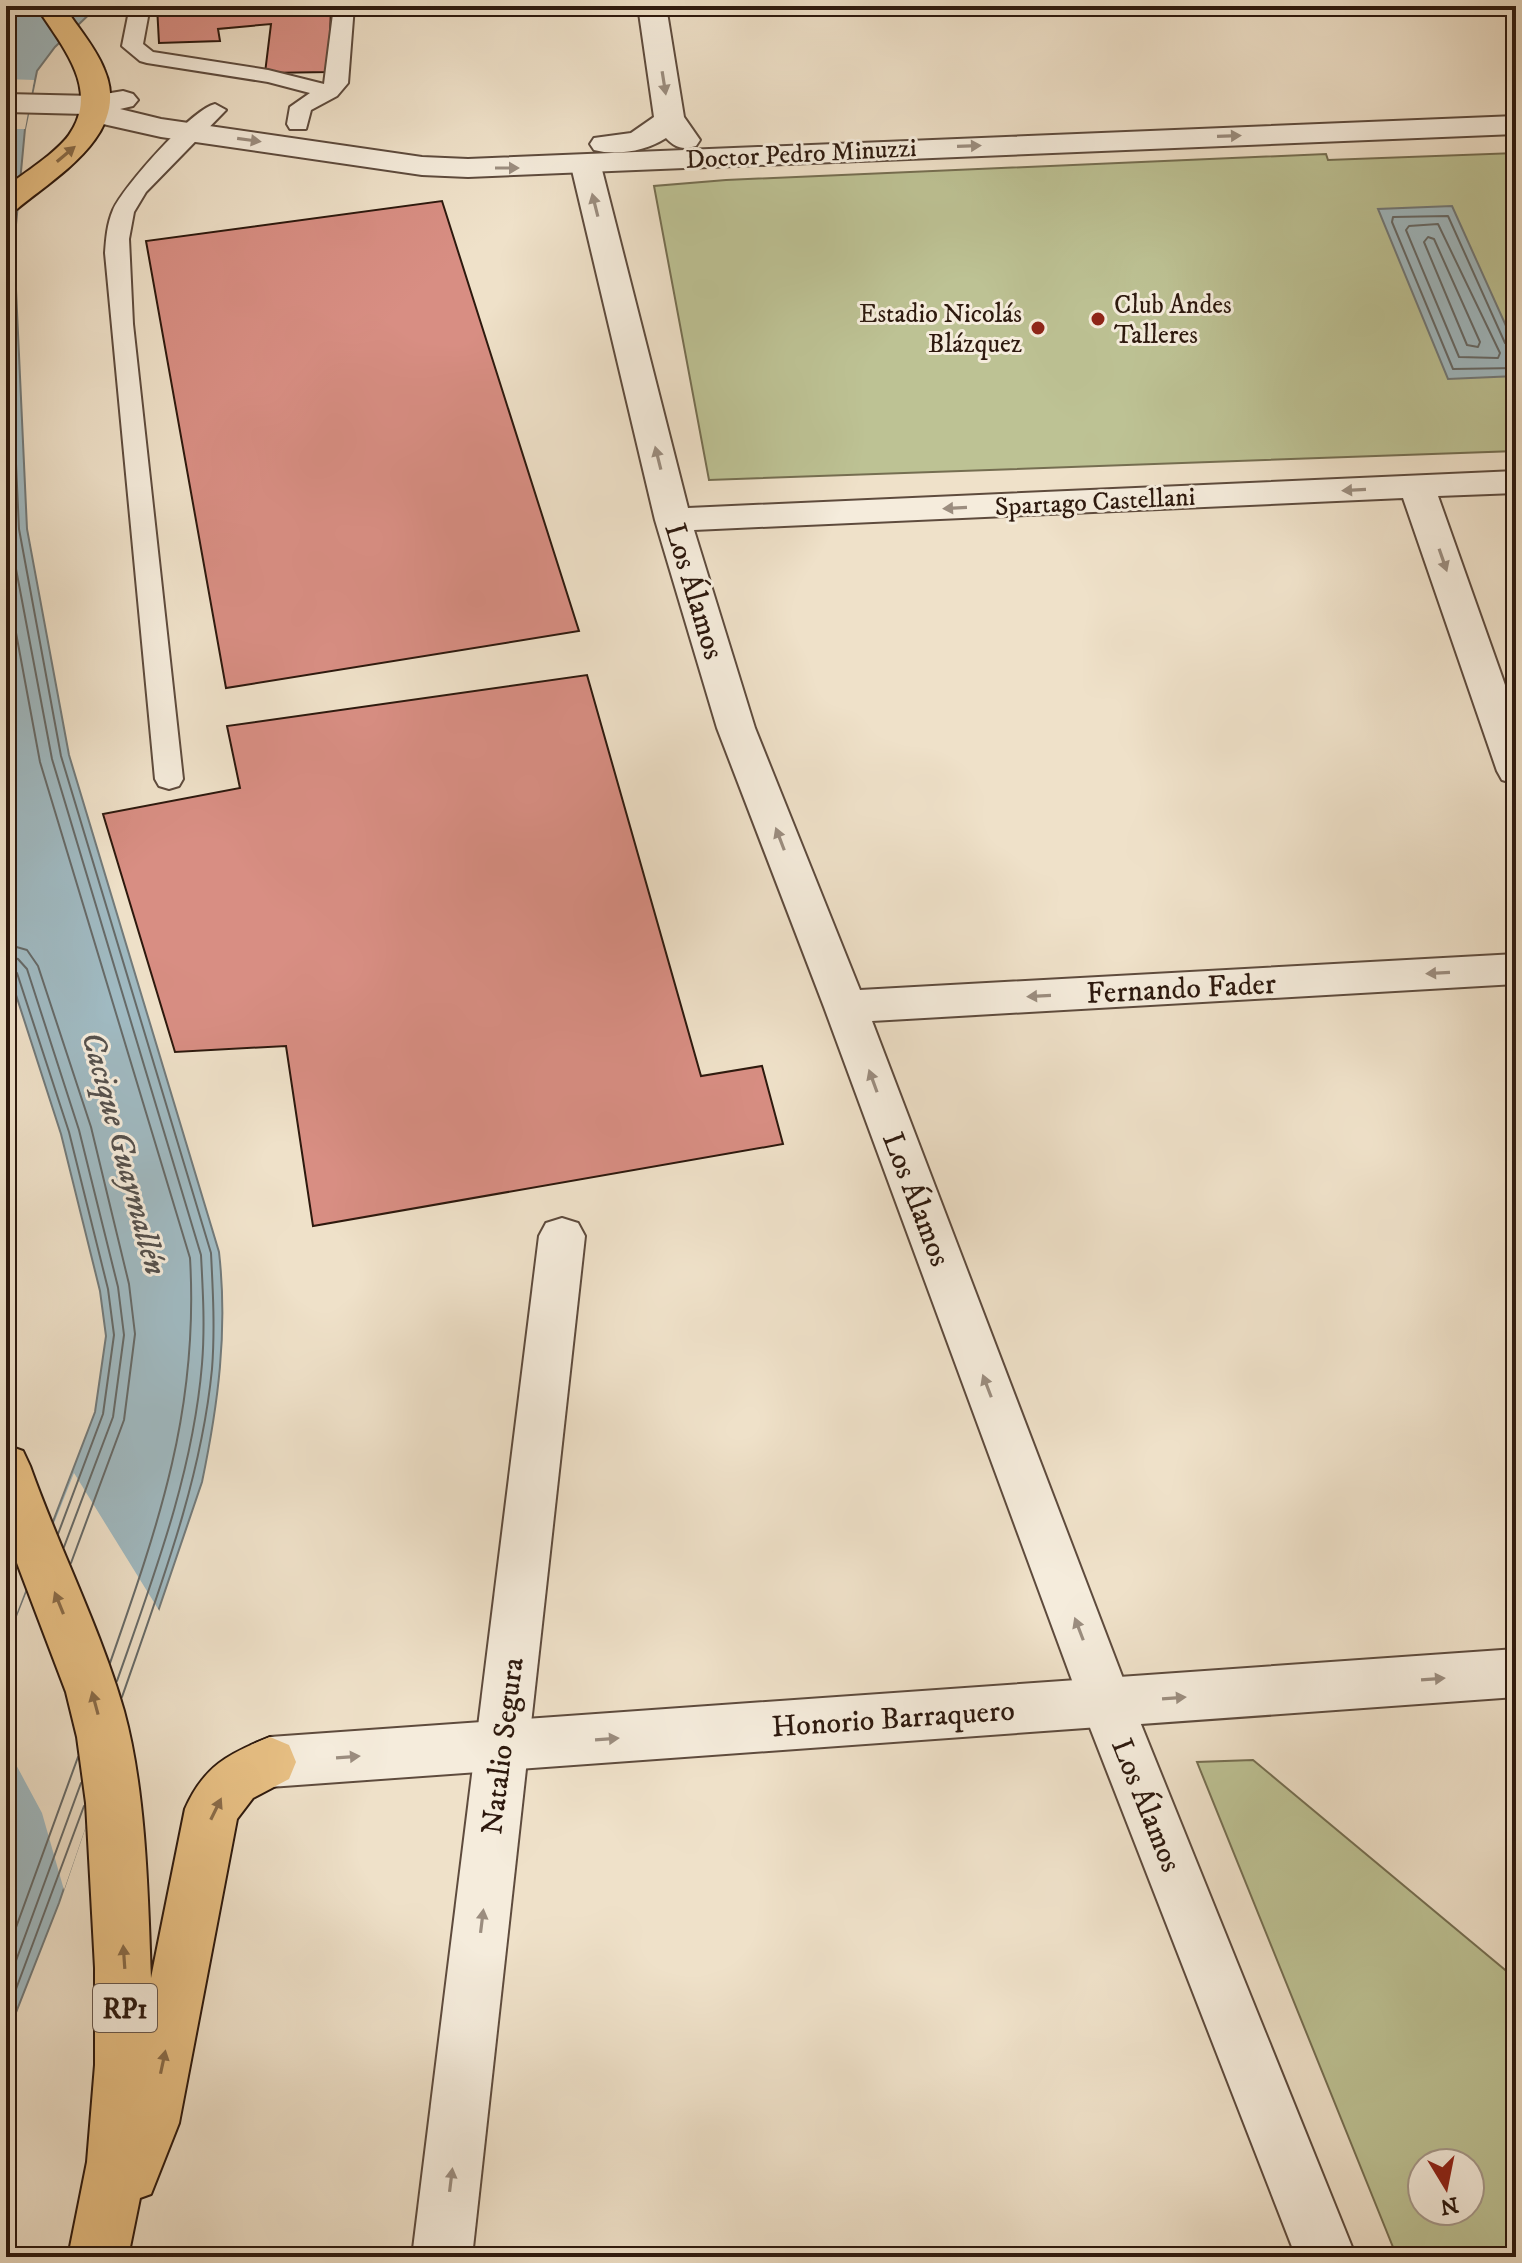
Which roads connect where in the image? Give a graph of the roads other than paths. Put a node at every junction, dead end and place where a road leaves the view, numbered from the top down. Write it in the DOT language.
graph roads {
  1 [pos="50,6"];
  2 [pos="140,6"];
  3 [pos="344,6"];
  4 [pos="652,6"];
  5 [pos="227,68"];
  6 [pos="329,91"];
  7 [pos="17,103"];
  8 [pos="93,105"];
  9 [pos="201,116"];
  10 [pos="669,117"];
  11 [pos="298,124"];
  12 [pos="1516,125"];
  13 [pos="546,146"];
  14 [pos="723,156"];
  15 [pos="586,166"];
  16 [pos="13,197"];
  17 [pos="1516,482"];
  18 [pos="1417,487"];
  19 [pos="673,520"];
  20 [pos="1516,771"];
  21 [pos="169,779"];
  22 [pos="1516,969"];
  23 [pos="845,1007"];
  24 [pos="562,1236"];
  25 [pos="6,1466"];
  26 [pos="1516,1673"];
  27 [pos="1106,1702"];
  28 [pos="502,1746"];
  29 [pos="270,1762"];
  30 [pos="100,2249"];
  31 [pos="442,2257"];
  32 [pos="1326,2257"];
  1 -- 8 [label="highway"];
  2 -- 5 [label="lane"];
  3 -- 6 [label="lane"];
  4 -- 10 [label="street, one-way"];
  5 -- 6 [label="lane"];
  5 -- 9 [label="lane"];
  6 -- 11 [label="lane"];
  7 -- 8 [label="street, Doctor Pedro Minuzzi"];
  8 -- 9 [label="street, Doctor Pedro Minuzzi"];
  16 -- 8 [label="highway, one-way"];
  9 -- 11 [label="street, Doctor Pedro Minuzzi"];
  9 -- 15 [label="street, Doctor Pedro Minuzzi, one-way"];
  9 -- 21 [label="lane"];
  10 -- 13 [label="street, Doctor Pedro Minuzzi"];
  10 -- 14 [label="street"];
  11 -- 13 [label="street, Doctor Pedro Minuzzi"];
  14 -- 12 [label="street, Doctor Pedro Minuzzi, one-way"];
  13 -- 15 [label="street"];
  14 -- 15 [label="street, Doctor Pedro Minuzzi"];
  19 -- 15 [label="street, Los Álamos, one-way"];
  17 -- 18 [label="street, Spartago Castellani"];
  18 -- 19 [label="street, Spartago Castellani, one-way"];
  18 -- 20 [label="street, one-way"];
  23 -- 19 [label="street, Los Álamos, one-way"];
  22 -- 23 [label="street, Fernando Fader, one-way"];
  27 -- 23 [label="street, Los Álamos, one-way"];
  24 -- 28 [label="street, Natalio Segura"];
  30 -- 25 [label="highway, RP1, one-way"];
  27 -- 26 [label="street, Honorio Barraquero, one-way"];
  28 -- 27 [label="street, Honorio Barraquero, one-way"];
  27 -- 32 [label="street, Los Álamos"];
  29 -- 28 [label="street, Honorio Barraquero, one-way"];
  31 -- 28 [label="street, Natalio Segura, one-way"];
  30 -- 29 [label="highway, one-way"];
}
